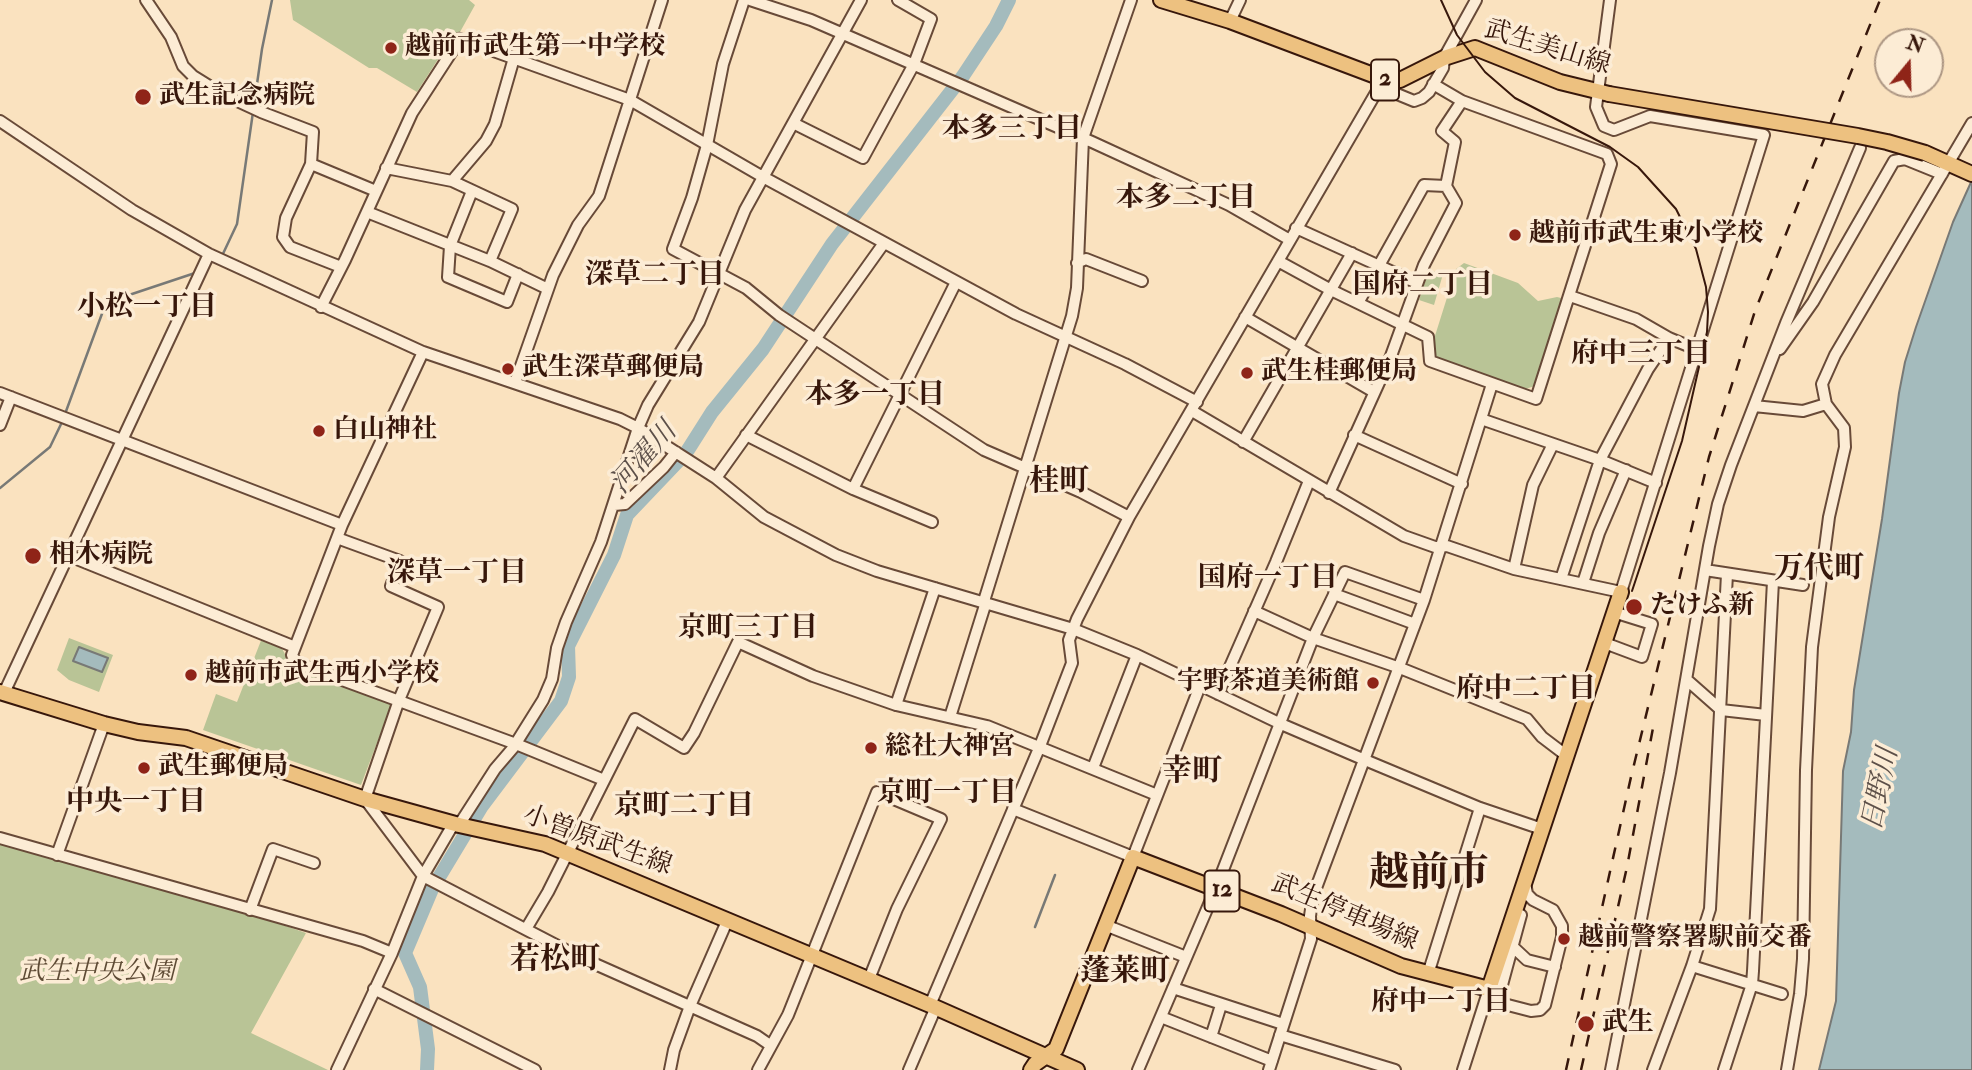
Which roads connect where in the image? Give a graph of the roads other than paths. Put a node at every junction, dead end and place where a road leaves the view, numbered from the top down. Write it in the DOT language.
graph roads {
  1 [pos="145,0"];
  2 [pos="662,0"];
  3 [pos="744,0"];
  4 [pos="750,0"];
  5 [pos="861,0"];
  6 [pos="898,0"];
  7 [pos="1131,0"];
  8 [pos="1161,0"];
  9 [pos="1240,0"];
  10 [pos="1476,0"];
  11 [pos="1610,0"];
  12 [pos="1230,21"];
  13 [pos="1464,24"];
  14 [pos="842,34"];
  15 [pos="1475,48"];
  16 [pos="514,58"];
  17 [pos="1444,58"];
  18 [pos="914,64"];
  19 [pos="1382,83"];
  20 [pos="1433,84"];
  21 [pos="1603,93"];
  22 [pos="630,100"];
  23 [pos="1462,102"];
  24 [pos="0,121"];
  25 [pos="793,123"];
  26 [pos="1972,123"];
  27 [pos="1083,138"];
  28 [pos="707,145"];
  29 [pos="1860,148"];
  30 [pos="311,164"];
  31 [pos="387,168"];
  32 [pos="1955,170"];
  33 [pos="763,177"];
  34 [pos="452,181"];
  35 [pos="1446,186"];
  36 [pos="376,191"];
  37 [pos="472,191"];
  38 [pos="367,212"];
  39 [pos="1296,228"];
  40 [pos="1290,240"];
  41 [pos="884,243"];
  42 [pos="450,246"];
  43 [pos="1352,253"];
  44 [pos="209,254"];
  45 [pos="490,261"];
  46 [pos="1278,261"];
  47 [pos="1077,263"];
  48 [pos="1378,265"];
  49 [pos="341,267"];
  50 [pos="718,273"];
  51 [pos="518,274"];
  52 [pos="1142,281"];
  53 [pos="956,282"];
  54 [pos="1417,283"];
  55 [pos="548,289"];
  56 [pos="1331,290"];
  57 [pos="1570,296"];
  58 [pos="1357,303"];
  59 [pos="321,307"];
  60 [pos="1245,317"];
  61 [pos="1403,326"];
  62 [pos="1066,336"];
  63 [pos="815,338"];
  64 [pos="1669,338"];
  65 [pos="1299,348"];
  66 [pos="1698,349"];
  67 [pos="1777,349"];
  68 [pos="423,352"];
  69 [pos="515,383"];
  70 [pos="1492,384"];
  71 [pos="1374,392"];
  72 [pos="5,395"];
  73 [pos="901,395"];
  74 [pos="1826,404"];
  75 [pos="1194,407"];
  76 [pos="1754,407"];
  77 [pos="1481,419"];
  78 [pos="0,425"];
  79 [pos="638,428"];
  80 [pos="746,435"];
  81 [pos="1354,435"];
  82 [pos="122,440"];
  83 [pos="1244,442"];
  84 [pos="1553,444"];
  85 [pos="676,452"];
  86 [pos="1600,460"];
  87 [pos="1025,468"];
  88 [pos="1626,470"];
  89 [pos="716,478"];
  90 [pos="1309,481"];
  91 [pos="1656,483"];
  92 [pos="1462,484"];
  93 [pos="853,489"];
  94 [pos="1329,493"];
  95 [pos="614,505"];
  96 [pos="1129,517"];
  97 [pos="932,522"];
  98 [pos="342,525"];
  99 [pos="337,538"];
  100 [pos="1443,545"];
  101 [pos="68,555"];
  102 [pos="1514,569"];
  103 [pos="1705,570"];
  104 [pos="1727,574"];
  105 [pos="1561,579"];
  106 [pos="1773,580"];
  107 [pos="1583,583"];
  108 [pos="1803,585"];
  109 [pos="935,588"];
  110 [pos="1621,592"];
  111 [pos="1334,594"];
  112 [pos="1424,600"];
  113 [pos="985,602"];
  114 [pos="1254,611"];
  115 [pos="1620,614"];
  116 [pos="1415,624"];
  117 [pos="1073,629"];
  118 [pos="1313,638"];
  119 [pos="1610,645"];
  120 [pos="295,647"];
  121 [pos="1137,655"];
  122 [pos="1400,668"];
  123 [pos="1687,680"];
  124 [pos="1200,686"];
  125 [pos="2,693"];
  126 [pos="1218,694"];
  127 [pos="399,700"];
  128 [pos="896,705"];
  129 [pos="1721,710"];
  130 [pos="1766,715"];
  131 [pos="950,717"];
  132 [pos="104,724"];
  133 [pos="1281,724"];
  134 [pos="516,744"];
  135 [pos="1040,746"];
  136 [pos="1567,756"];
  137 [pos="1365,760"];
  138 [pos="1093,768"];
  139 [pos="604,780"];
  140 [pos="1157,795"];
  141 [pos="365,799"];
  142 [pos="1480,807"];
  143 [pos="1013,809"];
  144 [pos="461,825"];
  145 [pos="1542,829"];
  146 [pos="0,838"];
  147 [pos="567,854"];
  148 [pos="57,855"];
  149 [pos="1133,857"];
  150 [pos="314,863"];
  151 [pos="423,876"];
  152 [pos="1216,888"];
  153 [pos="1526,888"];
  154 [pos="250,910"];
  155 [pos="1521,915"];
  156 [pos="727,919"];
  157 [pos="1105,925"];
  158 [pos="1311,927"];
  159 [pos="526,929"];
  160 [pos="1511,946"];
  161 [pos="391,953"];
  162 [pos="812,955"];
  163 [pos="1186,957"];
  164 [pos="1528,960"];
  165 [pos="1692,966"];
  166 [pos="1555,968"];
  167 [pos="1428,974"];
  168 [pos="869,979"];
  169 [pos="1498,983"];
  170 [pos="1752,984"];
  171 [pos="1173,988"];
  172 [pos="374,989"];
  173 [pos="1782,994"];
  174 [pos="690,1006"];
  175 [pos="933,1006"];
  176 [pos="1221,1006"];
  177 [pos="1489,1008"];
  178 [pos="1161,1017"];
  179 [pos="1282,1030"];
  180 [pos="1211,1037"];
  181 [pos="770,1045"];
  182 [pos="1047,1057"];
  183 [pos="1271,1065"];
  184 [pos="337,1070"];
  185 [pos="535,1070"];
  186 [pos="670,1070"];
  187 [pos="758,1070"];
  188 [pos="909,1070"];
  189 [pos="1031,1070"];
  190 [pos="1077,1070"];
  191 [pos="1138,1070"];
  192 [pos="1395,1070"];
  193 [pos="1463,1070"];
  194 [pos="1611,1070"];
  195 [pos="1653,1070"];
  196 [pos="1724,1070"];
  197 [pos="1787,1070"];
  1 -- 30 [label="street"];
  2 -- 22 [label="street"];
  3 -- 28 [label="street"];
  4 -- 14 [label="street"];
  5 -- 14 [label="street"];
  6 -- 18 [label="street"];
  7 -- 27 [label="street"];
  8 -- 12 [label="main road, 2"];
  9 -- 12 [label="street"];
  10 -- 13 [label="street"];
  11 -- 21 [label="street"];
  12 -- 19 [label="main road, 2"];
  13 -- 15 [label="street"];
  13 -- 17 [label="street"];
  14 -- 18 [label="street"];
  14 -- 25 [label="street"];
  15 -- 17 [label="main road, 武生美山線 / 2"];
  15 -- 21 [label="main road, 武生美山線"];
  16 -- 22 [label="street"];
  16 -- 31 [label="street"];
  16 -- 34 [label="street"];
  17 -- 19 [label="main road, 武生美山線 / 2"];
  17 -- 20 [label="street"];
  18 -- 25 [label="street"];
  18 -- 27 [label="street"];
  19 -- 20 [label="street"];
  19 -- 39 [label="street"];
  20 -- 23 [label="street"];
  21 -- 32 [label="main road, 武生美山線, bridge"];
  21 -- 66 [label="street"];
  22 -- 28 [label="street"];
  22 -- 55 [label="street"];
  23 -- 35 [label="street"];
  23 -- 57 [label="street"];
  24 -- 44 [label="street"];
  25 -- 33 [label="street"];
  26 -- 32 [label="street"];
  27 -- 40 [label="street"];
  27 -- 47 [label="street"];
  28 -- 33 [label="street"];
  28 -- 50 [label="street"];
  29 -- 67 [label="street"];
  30 -- 36 [label="street"];
  30 -- 49 [label="street"];
  31 -- 34 [label="street"];
  31 -- 36 [label="street"];
  32 -- 67 [label="street"];
  32 -- 74 [label="street"];
  33 -- 41 [label="street"];
  33 -- 50 [label="street"];
  34 -- 37 [label="street"];
  35 -- 48 [label="street"];
  35 -- 54 [label="street"];
  36 -- 38 [label="street"];
  37 -- 42 [label="street"];
  37 -- 45 [label="street"];
  38 -- 42 [label="street"];
  38 -- 49 [label="street"];
  39 -- 40 [label="street"];
  39 -- 43 [label="street"];
  40 -- 46 [label="street"];
  41 -- 53 [label="street"];
  41 -- 63 [label="street"];
  42 -- 45 [label="street"];
  42 -- 51 [label="street"];
  43 -- 48 [label="street"];
  43 -- 56 [label="street"];
  44 -- 59 [label="street"];
  44 -- 82 [label="street"];
  45 -- 51 [label="street"];
  46 -- 56 [label="street"];
  46 -- 60 [label="street"];
  47 -- 52 [label="street"];
  47 -- 62 [label="street"];
  48 -- 54 [label="street"];
  48 -- 58 [label="street"];
  49 -- 59 [label="street"];
  50 -- 63 [label="street"];
  50 -- 79 [label="street"];
  51 -- 55 [label="street"];
  53 -- 62 [label="street"];
  53 -- 73 [label="street"];
  54 -- 61 [label="street"];
  55 -- 69 [label="street"];
  56 -- 58 [label="street"];
  56 -- 65 [label="street"];
  57 -- 64 [label="street"];
  57 -- 70 [label="street"];
  58 -- 61 [label="street"];
  59 -- 68 [label="street"];
  60 -- 65 [label="street"];
  60 -- 75 [label="street"];
  61 -- 70 [label="street"];
  61 -- 71 [label="street"];
  62 -- 75 [label="street"];
  62 -- 87 [label="street"];
  63 -- 73 [label="street"];
  63 -- 80 [label="street"];
  64 -- 66 [label="street"];
  64 -- 86 [label="street"];
  65 -- 71 [label="street"];
  65 -- 83 [label="street"];
  66 -- 91 [label="street"];
  67 -- 76 [label="street"];
  68 -- 69 [label="street"];
  68 -- 98 [label="street"];
  69 -- 79 [label="street"];
  70 -- 77 [label="street"];
  71 -- 81 [label="street"];
  72 -- 78 [label="street"];
  72 -- 82 [label="street"];
  73 -- 87 [label="street"];
  73 -- 93 [label="street"];
  74 -- 76 [label="street"];
  74 -- 197 [label="street"];
  75 -- 83 [label="street"];
  75 -- 96 [label="street"];
  76 -- 103 [label="street"];
  77 -- 84 [label="street"];
  77 -- 92 [label="street"];
  79 -- 85 [label="street"];
  79 -- 95 [label="street"];
  80 -- 89 [label="street"];
  80 -- 93 [label="street"];
  81 -- 92 [label="street"];
  81 -- 94 [label="street"];
  82 -- 98 [label="street"];
  82 -- 101 [label="street"];
  83 -- 90 [label="street"];
  84 -- 86 [label="street"];
  84 -- 102 [label="street"];
  85 -- 89 [label="street"];
  85 -- 95 [label="street"];
  86 -- 88 [label="street"];
  86 -- 105 [label="street"];
  87 -- 96 [label="street"];
  87 -- 113 [label="street"];
  88 -- 91 [label="street"];
  88 -- 107 [label="street"];
  89 -- 109 [label="street"];
  90 -- 94 [label="street"];
  90 -- 114 [label="street"];
  91 -- 110 [label="street"];
  92 -- 100 [label="street"];
  93 -- 97 [label="street"];
  94 -- 100 [label="street"];
  95 -- 134 [label="street"];
  96 -- 117 [label="street"];
  98 -- 99 [label="street"];
  99 -- 120 [label="street"];
  99 -- 127 [label="street"];
  100 -- 102 [label="street"];
  100 -- 112 [label="street"];
  101 -- 120 [label="street"];
  101 -- 125 [label="street"];
  102 -- 105 [label="street"];
  103 -- 104 [label="street"];
  103 -- 123 [label="street"];
  104 -- 106 [label="street"];
  104 -- 129 [label="street"];
  105 -- 107 [label="street"];
  106 -- 108 [label="street"];
  106 -- 130 [label="street"];
  107 -- 110 [label="street"];
  109 -- 113 [label="street"];
  109 -- 128 [label="street"];
  110 -- 136 [label="main road"];
  111 -- 112 [label="street"];
  111 -- 116 [label="street"];
  111 -- 118 [label="street"];
  112 -- 116 [label="street"];
  113 -- 117 [label="street"];
  113 -- 131 [label="street"];
  114 -- 118 [label="street"];
  114 -- 126 [label="street"];
  115 -- 119 [label="street"];
  116 -- 122 [label="street"];
  117 -- 121 [label="street"];
  117 -- 135 [label="street"];
  118 -- 122 [label="street"];
  118 -- 133 [label="street"];
  120 -- 127 [label="street"];
  121 -- 124 [label="street"];
  121 -- 138 [label="street"];
  122 -- 136 [label="street"];
  122 -- 137 [label="street"];
  123 -- 129 [label="street"];
  123 -- 194 [label="street"];
  124 -- 126 [label="street"];
  124 -- 140 [label="street"];
  125 -- 132 [label="main road, 小曽原武生線"];
  126 -- 133 [label="street"];
  127 -- 134 [label="street"];
  127 -- 141 [label="street"];
  128 -- 131 [label="street"];
  128 -- 139 [label="street"];
  129 -- 130 [label="street"];
  129 -- 165 [label="street"];
  130 -- 170 [label="street"];
  131 -- 135 [label="street"];
  132 -- 141 [label="main road, 小曽原武生線"];
  132 -- 148 [label="street"];
  133 -- 137 [label="street"];
  133 -- 152 [label="street"];
  134 -- 139 [label="street"];
  134 -- 144 [label="street"];
  135 -- 138 [label="street"];
  135 -- 143 [label="street"];
  136 -- 145 [label="main road"];
  137 -- 142 [label="street"];
  137 -- 158 [label="street"];
  138 -- 140 [label="street"];
  139 -- 147 [label="street"];
  140 -- 149 [label="street"];
  141 -- 144 [label="main road, 小曽原武生線"];
  141 -- 151 [label="street"];
  142 -- 145 [label="street"];
  142 -- 167 [label="street"];
  143 -- 149 [label="street"];
  143 -- 175 [label="street"];
  144 -- 147 [label="main road, 小曽原武生線"];
  144 -- 151 [label="street"];
  145 -- 169 [label="main road"];
  146 -- 148 [label="street"];
  147 -- 156 [label="main road, 小曽原武生線"];
  147 -- 159 [label="street"];
  148 -- 154 [label="street"];
  149 -- 152 [label="main road, 武生停車場線 / 12"];
  149 -- 157 [label="main road"];
  150 -- 154 [label="street"];
  151 -- 159 [label="street"];
  151 -- 161 [label="street"];
  152 -- 158 [label="main road, 武生停車場線 / 12"];
  152 -- 163 [label="street"];
  153 -- 166 [label="street"];
  154 -- 161 [label="street"];
  155 -- 160 [label="street"];
  156 -- 162 [label="main road, 小曽原武生線"];
  156 -- 174 [label="street"];
  157 -- 163 [label="street"];
  157 -- 182 [label="main road"];
  158 -- 167 [label="main road, 武生停車場線 / 12"];
  158 -- 179 [label="street"];
  159 -- 174 [label="street"];
  160 -- 164 [label="street"];
  160 -- 169 [label="street"];
  161 -- 172 [label="street"];
  162 -- 168 [label="main road, 小曽原武生線"];
  162 -- 168 [label="street"];
  162 -- 181 [label="street"];
  163 -- 171 [label="street"];
  164 -- 166 [label="street"];
  164 -- 169 [label="street"];
  165 -- 170 [label="street"];
  165 -- 195 [label="street"];
  166 -- 177 [label="street"];
  167 -- 169 [label="main road, 武生停車場線 / 12"];
  168 -- 175 [label="main road, 小曽原武生線"];
  169 -- 193 [label="street"];
  170 -- 173 [label="street"];
  170 -- 196 [label="street"];
  171 -- 176 [label="street"];
  171 -- 178 [label="street"];
  172 -- 184 [label="street"];
  172 -- 185 [label="street"];
  174 -- 181 [label="street"];
  174 -- 186 [label="street"];
  175 -- 182 [label="main road, 小曽原武生線"];
  175 -- 188 [label="street"];
  176 -- 179 [label="street"];
  176 -- 180 [label="street"];
  178 -- 180 [label="street"];
  178 -- 191 [label="street"];
  179 -- 183 [label="street"];
  179 -- 192 [label="street"];
  180 -- 183 [label="street"];
  181 -- 187 [label="street"];
  182 -- 189 [label="main road"];
  182 -- 190 [label="main road, 小曽原武生線"];
}
